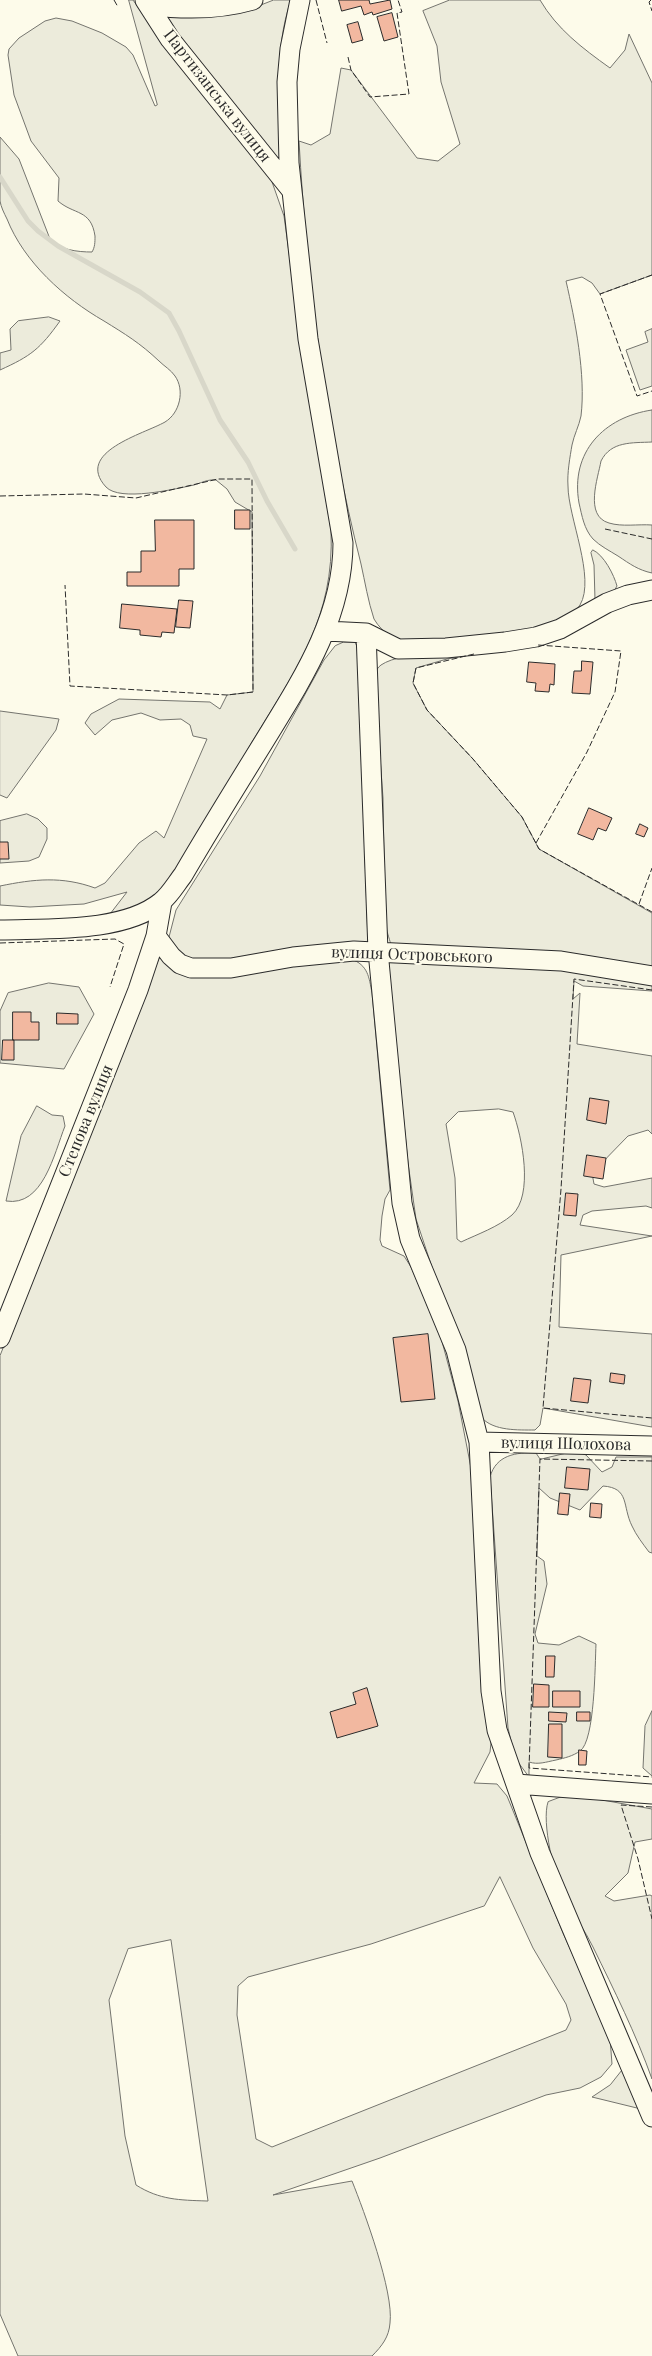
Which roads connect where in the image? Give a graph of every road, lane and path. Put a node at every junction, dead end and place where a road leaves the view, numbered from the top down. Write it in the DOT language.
graph roads {
  1 [pos="253,0"];
  2 [pos="300,0"];
  3 [pos="147,2"];
  4 [pos="292,191"];
  5 [pos="652,590"];
  6 [pos="326,631"];
  7 [pos="366,633"];
  8 [pos="162,902"];
  9 [pos="0,930"];
  10 [pos="156,936"];
  11 [pos="378,952"];
  12 [pos="652,976"];
  13 [pos="0,1338"];
  14 [pos="479,1442"];
  15 [pos="652,1446"];
  16 [pos="516,1784"];
  17 [pos="652,1794"];
  18 [pos="652,2117"];
  1 -- 3 [label="street"];
  2 -- 4 [label="street"];
  3 -- 4 [label="street, Партизанська вулиця"];
  4 -- 6 [label="street"];
  5 -- 7 [label="street"];
  6 -- 7 [label="street"];
  6 -- 8 [label="street"];
  7 -- 11 [label="street"];
  8 -- 9 [label="street"];
  8 -- 10 [label="street, Степова вулиця"];
  10 -- 11 [label="street, вулиця Островського"];
  10 -- 13 [label="street, Степова вулиця"];
  11 -- 12 [label="street, вулиця Островського"];
  11 -- 14 [label="street"];
  14 -- 15 [label="street, вулиця Шолохова"];
  14 -- 16 [label="street"];
  16 -- 17 [label="street"];
  16 -- 18 [label="street"];
}
